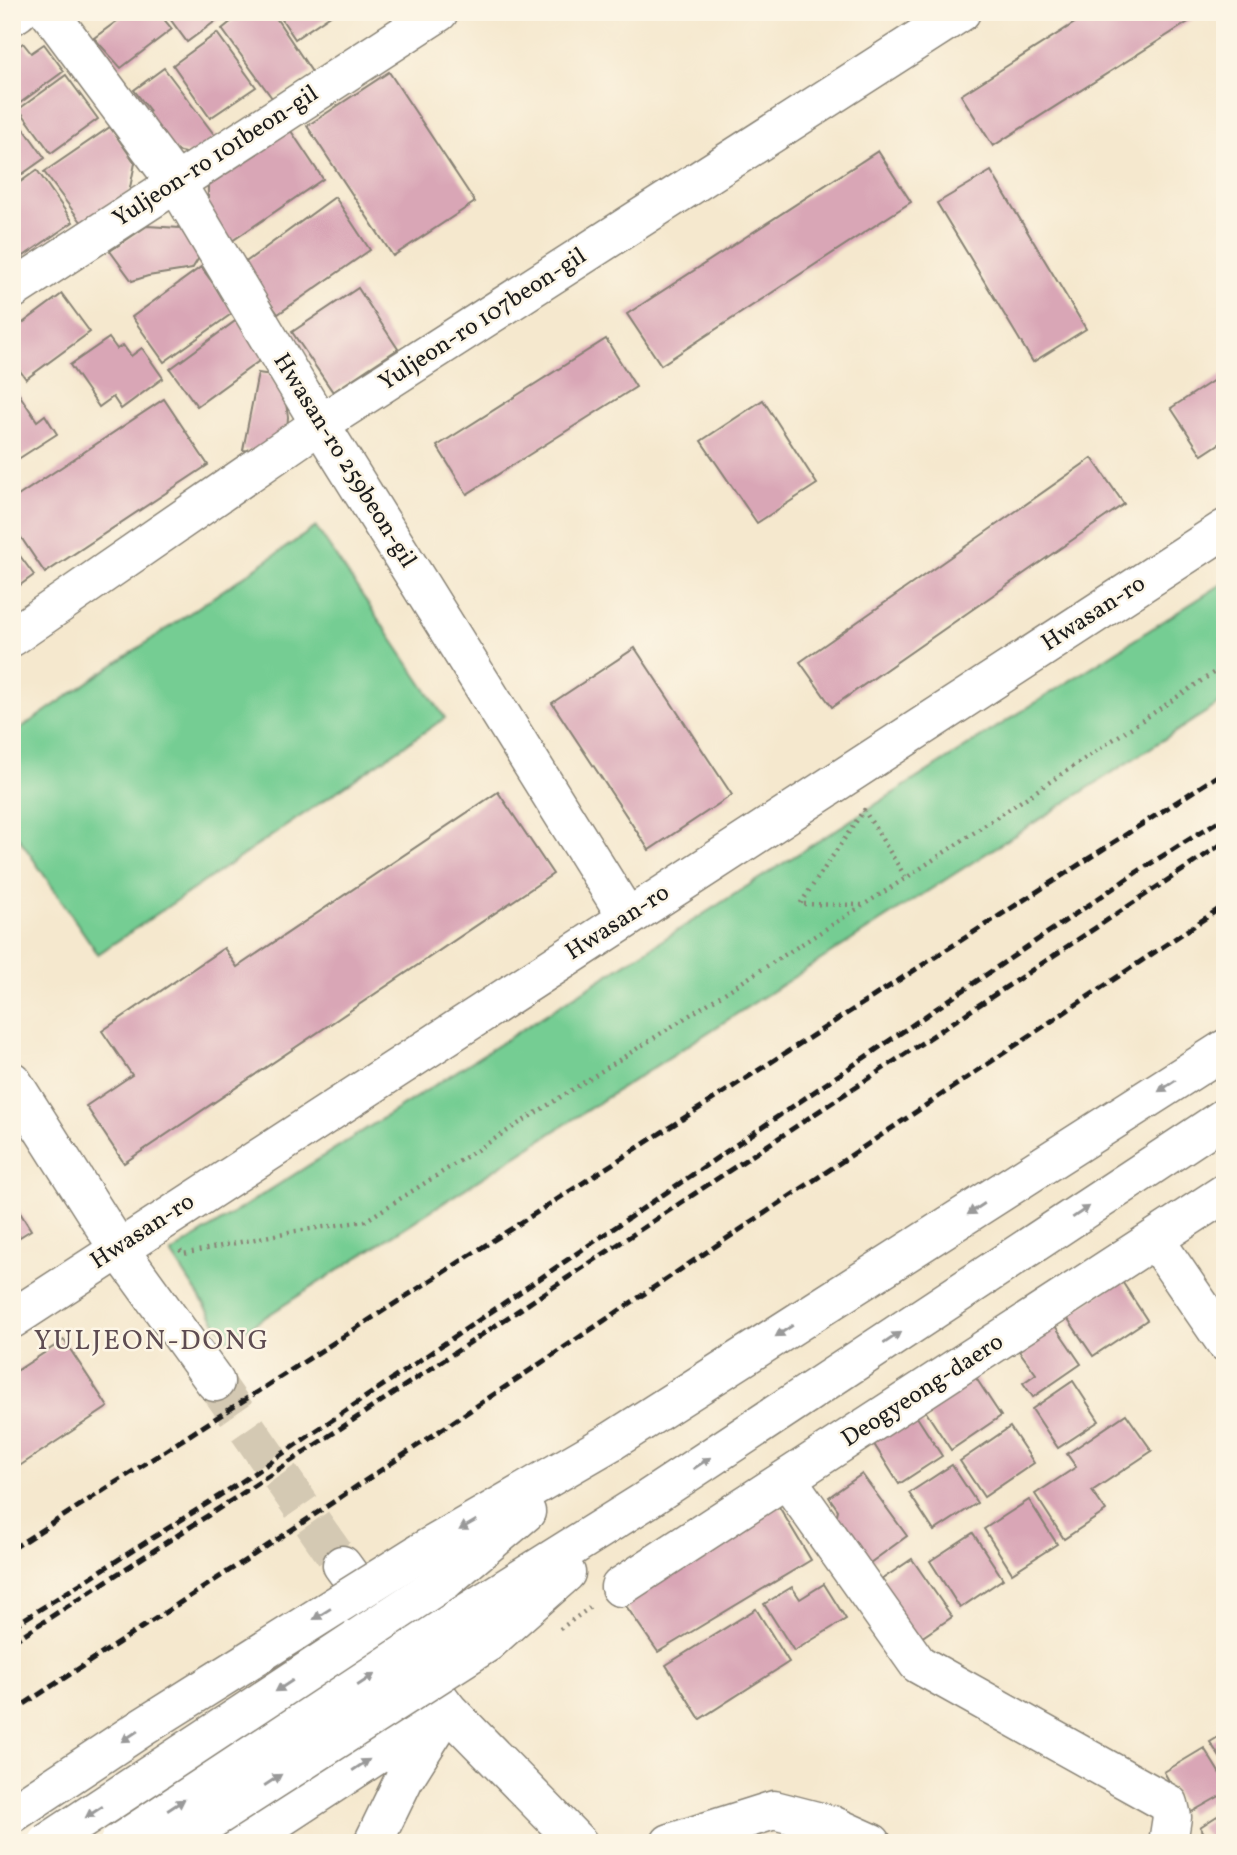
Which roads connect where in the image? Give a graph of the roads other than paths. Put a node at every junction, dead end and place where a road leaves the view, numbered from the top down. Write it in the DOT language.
graph roads {
  1 [pos="18,12"];
  2 [pos="49,12"];
  3 [pos="961,12"];
  4 [pos="12,16"];
  5 [pos="414,19"];
  6 [pos="176,183"];
  7 [pos="16,283"];
  8 [pos="320,424"];
  9 [pos="1225,529"];
  10 [pos="12,637"];
  11 [pos="627,917"];
  12 [pos="1225,1049"];
  13 [pos="12,1082"];
  14 [pos="1225,1117"];
  15 [pos="1225,1193"];
  16 [pos="1155,1240"];
  17 [pos="118,1248"];
  18 [pos="12,1318"];
  19 [pos="1225,1342"];
  20 [pos="215,1382"];
  21 [pos="787,1479"];
  22 [pos="342,1565"];
  23 [pos="432,1566"];
  24 [pos="620,1587"];
  25 [pos="476,1629"];
  26 [pos="447,1709"];
  27 [pos="12,1814"];
  28 [pos="47,1843"];
  29 [pos="119,1843"];
  30 [pos="175,1843"];
  31 [pos="242,1843"];
  32 [pos="373,1843"];
  33 [pos="578,1843"];
  34 [pos="670,1843"];
  35 [pos="872,1843"];
  36 [pos="1168,1843"];
  1 -- 4 [label="street"];
  2 -- 6 [label="street, Hwasan-ro 259beon-gil"];
  3 -- 8 [label="street, Yuljeon-ro 107beon-gil"];
  5 -- 6 [label="street, Yuljeon-ro 101beon-gil"];
  6 -- 7 [label="street, Yuljeon-ro 101beon-gil"];
  6 -- 8 [label="street, Hwasan-ro 259beon-gil"];
  8 -- 10 [label="street, Yuljeon-ro 107beon-gil"];
  8 -- 11 [label="street, Hwasan-ro 259beon-gil"];
  9 -- 11 [label="street, Hwasan-ro"];
  11 -- 17 [label="street, Hwasan-ro"];
  12 -- 23 [label="street, one-way"];
  13 -- 17 [label="street"];
  25 -- 14 [label="street, one-way"];
  15 -- 16 [label="street, Deogyeong-daero"];
  16 -- 19 [label="street"];
  16 -- 21 [label="street, Deogyeong-daero"];
  17 -- 18 [label="street, Hwasan-ro"];
  17 -- 20 [label="street"];
  21 -- 24 [label="street, Deogyeong-daero"];
  21 -- 36 [label="street"];
  22 -- 26 [label="street"];
  23 -- 27 [label="street, one-way, bridge"];
  23 -- 28 [label="street, one-way, bridge"];
  29 -- 25 [label="street, one-way, bridge"];
  30 -- 25 [label="street, one-way, bridge"];
  31 -- 26 [label="street, one-way"];
  26 -- 32 [label="street"];
  26 -- 33 [label="street"];
  34 -- 35 [label="street"];
}
